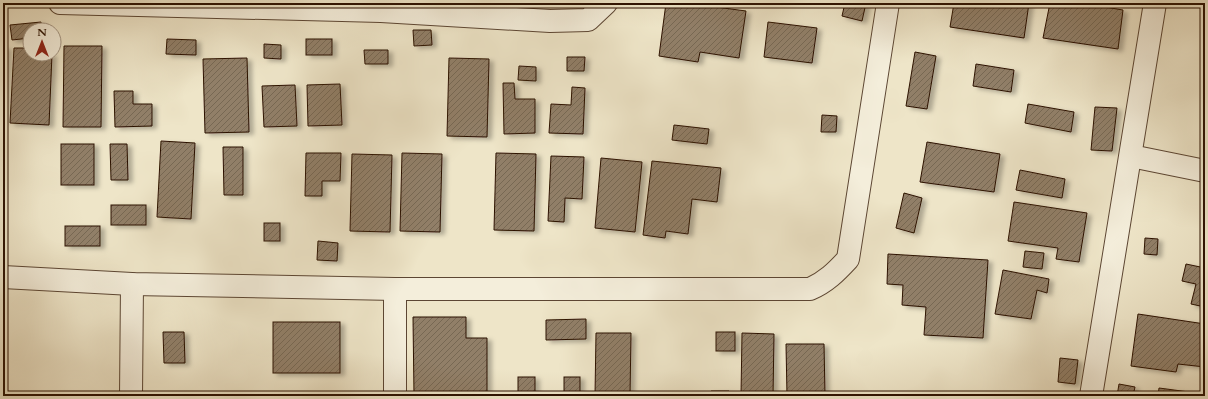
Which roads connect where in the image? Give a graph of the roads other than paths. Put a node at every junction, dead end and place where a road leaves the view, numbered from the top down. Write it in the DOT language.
graph roads {
  1 [pos="60,3"];
  2 [pos="606,3"];
  3 [pos="888,3"];
  4 [pos="1155,3"];
  5 [pos="136,4"];
  6 [pos="382,7"];
  7 [pos="1130,156"];
  8 [pos="1205,171"];
  9 [pos="3,277"];
  10 [pos="132,284"];
  11 [pos="395,289"];
  12 [pos="131,396"];
  13 [pos="395,396"];
  14 [pos="1091,396"];
  1 -- 5 [label="street"];
  2 -- 6 [label="street"];
  3 -- 11 [label="street"];
  4 -- 7 [label="street"];
  5 -- 6 [label="street"];
  7 -- 8 [label="street"];
  7 -- 14 [label="street"];
  9 -- 10 [label="street"];
  10 -- 11 [label="street"];
  10 -- 12 [label="street"];
  11 -- 13 [label="street"];
}
